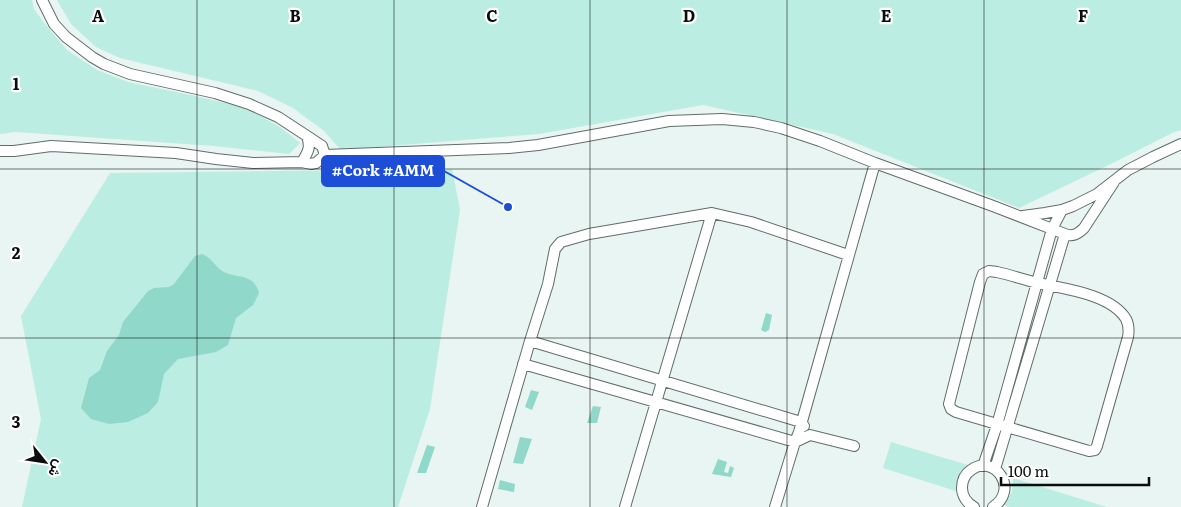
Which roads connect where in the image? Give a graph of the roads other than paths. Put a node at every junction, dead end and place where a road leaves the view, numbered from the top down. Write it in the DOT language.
graph roads {
  1 [pos="42,0"];
  2 [pos="307,136"];
  3 [pos="1181,144"];
  4 [pos="0,151"];
  5 [pos="325,155"];
  6 [pos="302,162"];
  7 [pos="875,163"];
  8 [pos="1114,182"];
  9 [pos="1062,210"];
  10 [pos="712,213"];
  11 [pos="1021,216"];
  12 [pos="1052,229"];
  13 [pos="1064,234"];
  14 [pos="848,255"];
  15 [pos="1037,283"];
  16 [pos="1049,286"];
  17 [pos="530,341"];
  18 [pos="523,364"];
  19 [pos="663,381"];
  20 [pos="656,402"];
  21 [pos="801,422"];
  22 [pos="997,425"];
  23 [pos="1008,427"];
  24 [pos="810,435"];
  25 [pos="795,442"];
  26 [pos="854,446"];
  27 [pos="983,466"];
  28 [pos="995,469"];
  29 [pos="971,506"];
  30 [pos="482,507"];
  31 [pos="625,507"];
  32 [pos="775,507"];
  33 [pos="993,507"];
  1 -- 2 [label="street"];
  2 -- 5 [label="street"];
  2 -- 6 [label="street"];
  3 -- 8 [label="street"];
  4 -- 6 [label="street"];
  5 -- 6 [label="street"];
  5 -- 7 [label="street"];
  7 -- 11 [label="street"];
  7 -- 14 [label="street"];
  8 -- 9 [label="street"];
  8 -- 13 [label="street"];
  9 -- 11 [label="street"];
  9 -- 12 [label="street"];
  10 -- 14 [label="street"];
  10 -- 17 [label="street"];
  10 -- 19 [label="street"];
  11 -- 12 [label="street"];
  12 -- 13 [label="street"];
  12 -- 15 [label="street"];
  13 -- 16 [label="street"];
  14 -- 21 [label="street"];
  15 -- 16 [label="street"];
  15 -- 22 [label="street"];
  15 -- 22 [label="street"];
  16 -- 23 [label="street"];
  16 -- 23 [label="street"];
  17 -- 18 [label="street"];
  17 -- 19 [label="street"];
  18 -- 20 [label="street"];
  18 -- 30 [label="street"];
  19 -- 20 [label="street"];
  19 -- 21 [label="street"];
  20 -- 25 [label="street"];
  20 -- 31 [label="street"];
  21 -- 24 [label="street"];
  21 -- 25 [label="street"];
  22 -- 23 [label="street"];
  22 -- 27 [label="street"];
  23 -- 28 [label="street"];
  24 -- 25 [label="street"];
  24 -- 26 [label="street"];
  25 -- 32 [label="street"];
  27 -- 28 [label="street"];
  27 -- 29 [label="street"];
  28 -- 33 [label="street"];
}
